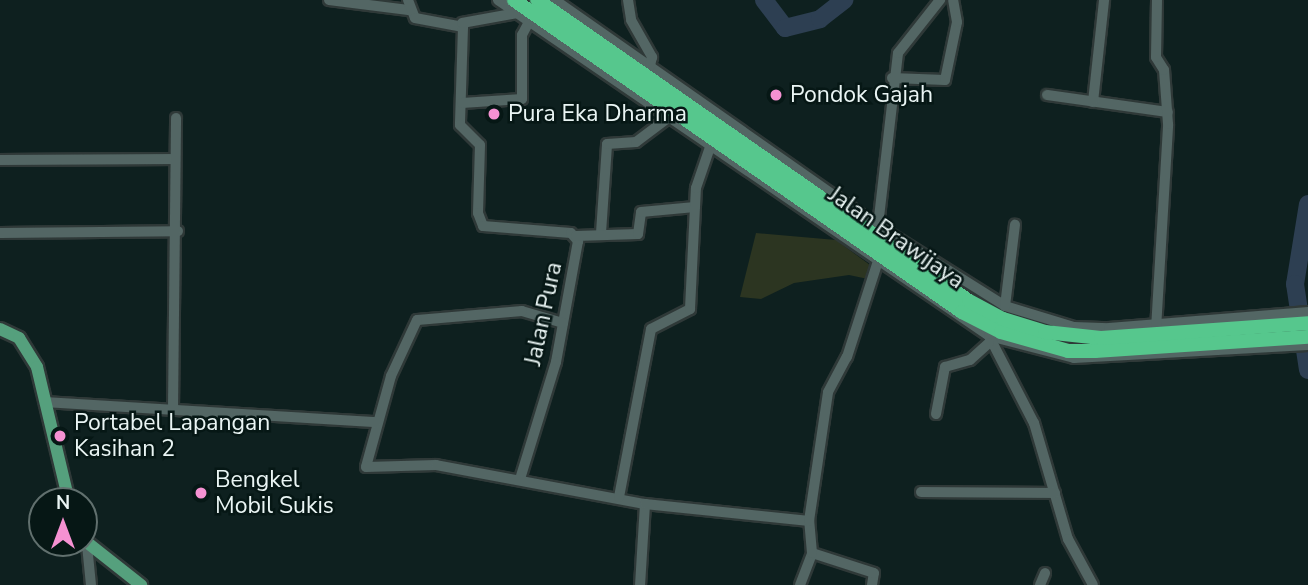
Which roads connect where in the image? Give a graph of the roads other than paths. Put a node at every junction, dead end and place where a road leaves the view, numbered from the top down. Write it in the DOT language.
graph roads {
  1 [pos="329,0"];
  2 [pos="498,0"];
  3 [pos="537,0"];
  4 [pos="555,0"];
  5 [pos="628,0"];
  6 [pos="940,0"];
  7 [pos="953,0"];
  8 [pos="1104,0"];
  9 [pos="1157,0"];
  10 [pos="408,5"];
  11 [pos="515,7"];
  12 [pos="529,22"];
  13 [pos="461,23"];
  14 [pos="650,66"];
  15 [pos="892,78"];
  16 [pos="1047,96"];
  17 [pos="1093,102"];
  18 [pos="462,103"];
  19 [pos="1168,112"];
  20 [pos="176,118"];
  21 [pos="668,118"];
  22 [pos="710,147"];
  23 [pos="173,159"];
  24 [pos="0,160"];
  25 [pos="695,207"];
  26 [pos="1015,225"];
  27 [pos="878,226"];
  28 [pos="178,231"];
  29 [pos="0,233"];
  30 [pos="601,233"];
  31 [pos="576,236"];
  32 [pos="877,264"];
  33 [pos="1006,306"];
  34 [pos="1308,312"];
  35 [pos="563,323"];
  36 [pos="1308,323"];
  37 [pos="1156,328"];
  38 [pos="0,329"];
  39 [pos="1232,334"];
  40 [pos="1308,337"];
  41 [pos="989,340"];
  42 [pos="1308,345"];
  43 [pos="45,402"];
  44 [pos="173,409"];
  45 [pos="936,414"];
  46 [pos="376,422"];
  47 [pos="520,479"];
  48 [pos="66,487"];
  49 [pos="921,492"];
  50 [pos="1055,493"];
  51 [pos="619,497"];
  52 [pos="645,504"];
  53 [pos="809,521"];
  54 [pos="98,552"];
  55 [pos="812,554"];
  56 [pos="87,557"];
  57 [pos="1045,573"];
  58 [pos="91,585"];
  59 [pos="142,585"];
  60 [pos="640,585"];
  61 [pos="800,585"];
  62 [pos="873,585"];
  63 [pos="1040,585"];
  64 [pos="1093,585"];
  1 -- 10 [label="street"];
  2 -- 11 [label="street"];
  3 -- 37 [label="highway, Jalan Brawijaya"];
  4 -- 14 [label="street"];
  5 -- 14 [label="street"];
  6 -- 15 [label="street"];
  7 -- 15 [label="street"];
  8 -- 17 [label="street"];
  9 -- 19 [label="street"];
  10 -- 13 [label="street"];
  11 -- 12 [label="street"];
  11 -- 13 [label="street"];
  11 -- 39 [label="highway, Jalan Brawijaya"];
  12 -- 18 [label="street"];
  12 -- 21 [label="street"];
  13 -- 18 [label="street, Jalan Pura"];
  14 -- 27 [label="street"];
  15 -- 27 [label="street"];
  16 -- 17 [label="street"];
  17 -- 19 [label="street"];
  18 -- 31 [label="street, Jalan Pura"];
  19 -- 37 [label="street"];
  20 -- 23 [label="street"];
  21 -- 22 [label="street"];
  21 -- 30 [label="street"];
  22 -- 25 [label="street"];
  22 -- 32 [label="street"];
  23 -- 24 [label="street"];
  23 -- 28 [label="street"];
  25 -- 30 [label="street"];
  25 -- 51 [label="street"];
  26 -- 33 [label="street"];
  27 -- 33 [label="street"];
  28 -- 29 [label="street"];
  28 -- 44 [label="street"];
  30 -- 31 [label="street"];
  31 -- 35 [label="street, Jalan Pura"];
  32 -- 41 [label="street"];
  32 -- 53 [label="street"];
  33 -- 37 [label="street"];
  34 -- 39 [label="street"];
  35 -- 46 [label="street"];
  35 -- 47 [label="street, Jalan Pura"];
  36 -- 39 [label="highway, Jalan Brawijaya"];
  37 -- 39 [label="highway, Jalan Brawijaya"];
  38 -- 43 [label="main road"];
  39 -- 40 [label="highway, Jalan Brawijaya"];
  39 -- 41 [label="street"];
  39 -- 42 [label="street"];
  41 -- 45 [label="street"];
  41 -- 50 [label="street"];
  43 -- 44 [label="street"];
  43 -- 48 [label="main road"];
  44 -- 46 [label="street"];
  46 -- 47 [label="street"];
  47 -- 51 [label="street"];
  49 -- 50 [label="street"];
  50 -- 64 [label="street"];
  51 -- 52 [label="street"];
  52 -- 53 [label="street"];
  52 -- 60 [label="street"];
  53 -- 55 [label="street"];
  54 -- 59 [label="main road"];
  55 -- 61 [label="street"];
  55 -- 62 [label="street"];
  56 -- 58 [label="street"];
  57 -- 63 [label="street"];
}
